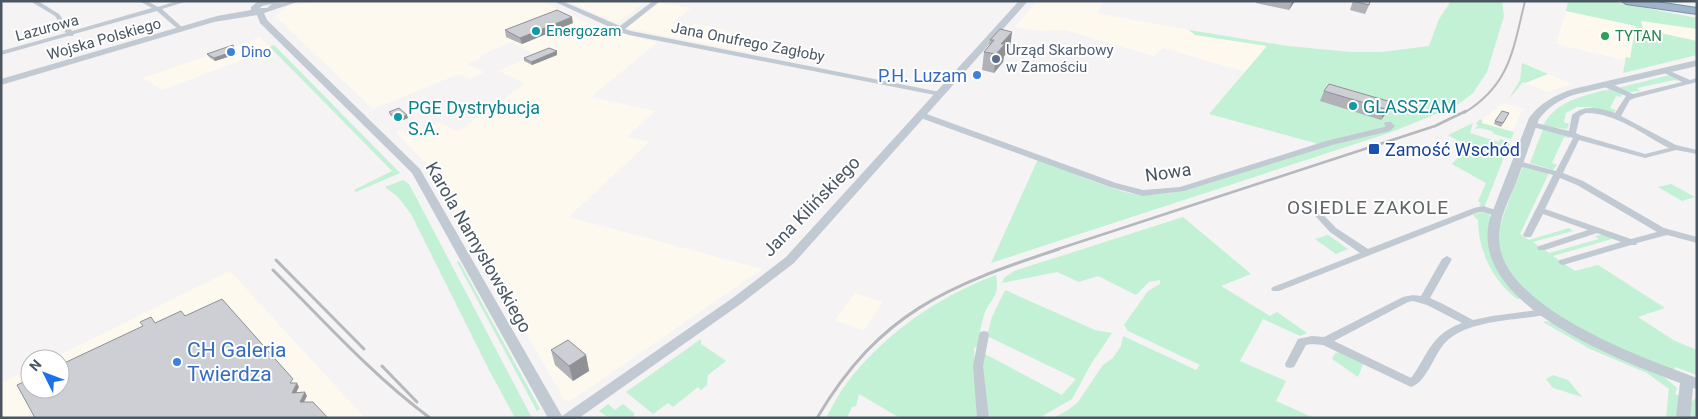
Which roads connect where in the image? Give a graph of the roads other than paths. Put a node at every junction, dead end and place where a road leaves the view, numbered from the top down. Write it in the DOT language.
graph roads {
  1 [pos="34,1"];
  2 [pos="142,1"];
  3 [pos="186,1"];
  4 [pos="286,1"];
  5 [pos="296,1"];
  6 [pos="556,1"];
  7 [pos="657,1"];
  8 [pos="1024,1"];
  9 [pos="1626,1"];
  10 [pos="1651,1"];
  11 [pos="274,4"];
  12 [pos="1697,5"];
  13 [pos="259,6"];
  14 [pos="159,10"];
  15 [pos="1697,11"];
  16 [pos="268,24"];
  17 [pos="182,30"];
  18 [pos="619,30"];
  19 [pos="71,35"];
  20 [pos="1,53"];
  21 [pos="1697,63"];
  22 [pos="1663,70"];
  23 [pos="1693,81"];
  24 [pos="1,82"];
  25 [pos="1605,84"];
  26 [pos="940,94"];
  27 [pos="1632,96"];
  28 [pos="921,115"];
  29 [pos="1617,116"];
  30 [pos="1388,124"];
  31 [pos="1532,124"];
  32 [pos="1574,136"];
  33 [pos="1675,148"];
  34 [pos="1697,152"];
  35 [pos="1518,163"];
  36 [pos="1558,174"];
  37 [pos="1310,206"];
  38 [pos="1541,210"];
  39 [pos="1498,214"];
  40 [pos="1598,230"];
  41 [pos="1666,232"];
  42 [pos="1528,235"];
  43 [pos="1697,240"];
  44 [pos="1633,243"];
  45 [pos="1542,248"];
  46 [pos="1367,253"];
  47 [pos="1447,259"];
  48 [pos="1563,262"];
  49 [pos="1276,289"];
  50 [pos="1424,300"];
  51 [pos="1546,312"];
  52 [pos="1473,324"];
  53 [pos="984,335"];
  54 [pos="1325,341"];
  55 [pos="1290,364"];
  56 [pos="1692,382"];
  57 [pos="556,418"];
  58 [pos="568,418"];
  59 [pos="983,418"];
  60 [pos="1682,418"];
  1 -- 19 [label="street"];
  2 -- 14 [label="street"];
  3 -- 14 [label="street, Lazurowa"];
  4 -- 11 [label="street"];
  5 -- 11 [label="street"];
  6 -- 18 [label="street, Jana Onufrego Zagłoby"];
  7 -- 18 [label="street"];
  8 -- 26 [label="street, Jana Kilińskiego"];
  9 -- 15 [label="highway"];
  10 -- 12 [label="highway"];
  11 -- 13 [label="street, Wojska Polskiego"];
  11 -- 16 [label="street"];
  13 -- 16 [label="street, Karola Namysłowskiego"];
  13 -- 17 [label="street, Wojska Polskiego"];
  14 -- 17 [label="street"];
  14 -- 19 [label="street, Lazurowa"];
  16 -- 57 [label="street, Karola Namysłowskiego"];
  17 -- 24 [label="street, Wojska Polskiego"];
  18 -- 26 [label="street, Jana Onufrego Zagłoby"];
  19 -- 20 [label="street, Lazurowa"];
  21 -- 22 [label="street"];
  22 -- 23 [label="street"];
  22 -- 25 [label="street"];
  23 -- 27 [label="street"];
  25 -- 27 [label="street"];
  25 -- 31 [label="street"];
  26 -- 28 [label="street, Jana Kilińskiego"];
  27 -- 29 [label="street"];
  28 -- 30 [label="street, Nowa"];
  28 -- 58 [label="street, Jana Kilińskiego"];
  29 -- 32 [label="street"];
  29 -- 33 [label="street"];
  31 -- 32 [label="street"];
  31 -- 35 [label="street"];
  32 -- 33 [label="street"];
  32 -- 36 [label="street"];
  33 -- 34 [label="street"];
  35 -- 36 [label="street"];
  35 -- 39 [label="street"];
  36 -- 38 [label="street"];
  36 -- 41 [label="street"];
  37 -- 46 [label="street"];
  38 -- 40 [label="street"];
  38 -- 42 [label="street"];
  39 -- 46 [label="street"];
  39 -- 51 [label="street"];
  40 -- 44 [label="street"];
  40 -- 45 [label="street"];
  41 -- 43 [label="street"];
  41 -- 44 [label="street"];
  44 -- 48 [label="street"];
  46 -- 49 [label="street"];
  47 -- 50 [label="street"];
  50 -- 52 [label="street"];
  50 -- 54 [label="street"];
  51 -- 52 [label="street"];
  51 -- 56 [label="street"];
  52 -- 54 [label="street"];
  53 -- 59 [label="street"];
  54 -- 55 [label="street"];
  56 -- 60 [label="street"];
}
